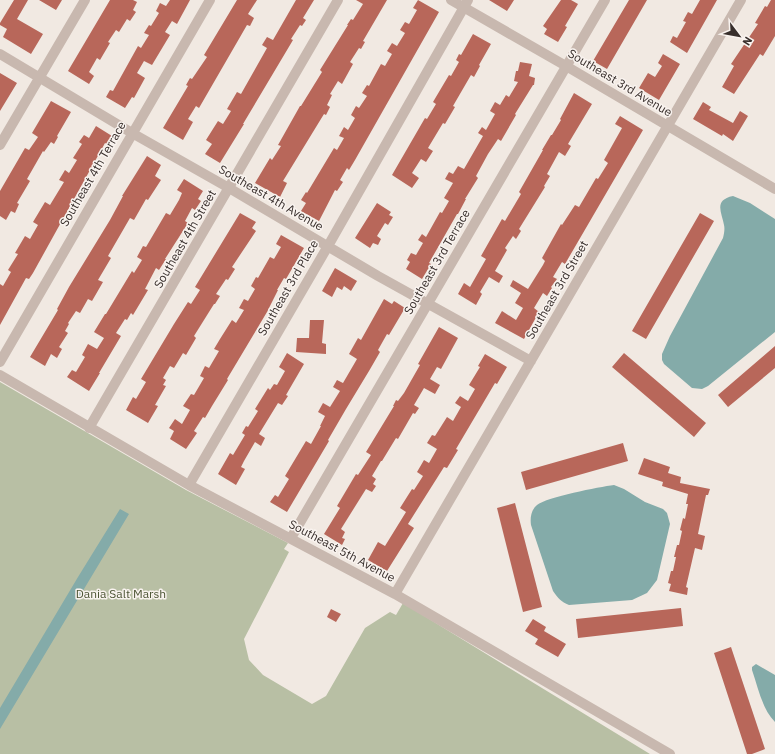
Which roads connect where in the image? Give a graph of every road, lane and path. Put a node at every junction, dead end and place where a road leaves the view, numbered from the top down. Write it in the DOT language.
graph roads {
  1 [pos="85,0"];
  2 [pos="210,0"];
  3 [pos="338,0"];
  4 [pos="451,0"];
  5 [pos="605,0"];
  6 [pos="741,0"];
  7 [pos="466,4"];
  8 [pos="0,54"];
  9 [pos="566,66"];
  10 [pos="39,77"];
  11 [pos="667,126"];
  12 [pos="132,133"];
  13 [pos="0,145"];
  14 [pos="229,188"];
  15 [pos="775,189"];
  16 [pos="328,246"];
  17 [pos="428,304"];
  18 [pos="531,361"];
  19 [pos="0,362"];
  20 [pos="0,375"];
  21 [pos="90,428"];
  22 [pos="189,485"];
  23 [pos="291,538"];
  24 [pos="396,594"];
  25 [pos="670,754"];
  1 -- 10 [label="street"];
  2 -- 12 [label="street, Southeast 4th Terrace"];
  3 -- 14 [label="street, Southeast 4th Street"];
  4 -- 7 [label="street, Southeast 3rd Avenue"];
  5 -- 9 [label="street, Southeast 3rd Terrace"];
  6 -- 11 [label="street, Southeast 3rd Street"];
  7 -- 9 [label="street, Southeast 3rd Avenue"];
  7 -- 16 [label="street, Southeast 3rd Place"];
  8 -- 10 [label="street, Southeast 4th Avenue"];
  9 -- 11 [label="street, Southeast 3rd Avenue"];
  9 -- 17 [label="street, Southeast 3rd Terrace"];
  10 -- 12 [label="street, Southeast 4th Avenue"];
  10 -- 13 [label="street"];
  11 -- 15 [label="street, Southeast 3rd Avenue"];
  11 -- 18 [label="street, Southeast 3rd Street"];
  12 -- 14 [label="street, Southeast 4th Avenue"];
  12 -- 19 [label="street, Southeast 4th Terrace"];
  14 -- 16 [label="street, Southeast 4th Avenue"];
  14 -- 21 [label="street, Southeast 4th Street"];
  16 -- 17 [label="street, Southeast 4th Avenue"];
  16 -- 22 [label="street, Southeast 3rd Place"];
  17 -- 18 [label="street, Southeast 4th Avenue"];
  17 -- 23 [label="street, Southeast 3rd Terrace"];
  18 -- 24 [label="street, Southeast 3rd Street"];
  20 -- 21 [label="street, Southeast 5th Avenue"];
  21 -- 22 [label="street, Southeast 5th Avenue"];
  22 -- 23 [label="street, Southeast 5th Avenue"];
  23 -- 24 [label="street, Southeast 5th Avenue"];
  24 -- 25 [label="street, Southeast 5th Avenue"];
}
